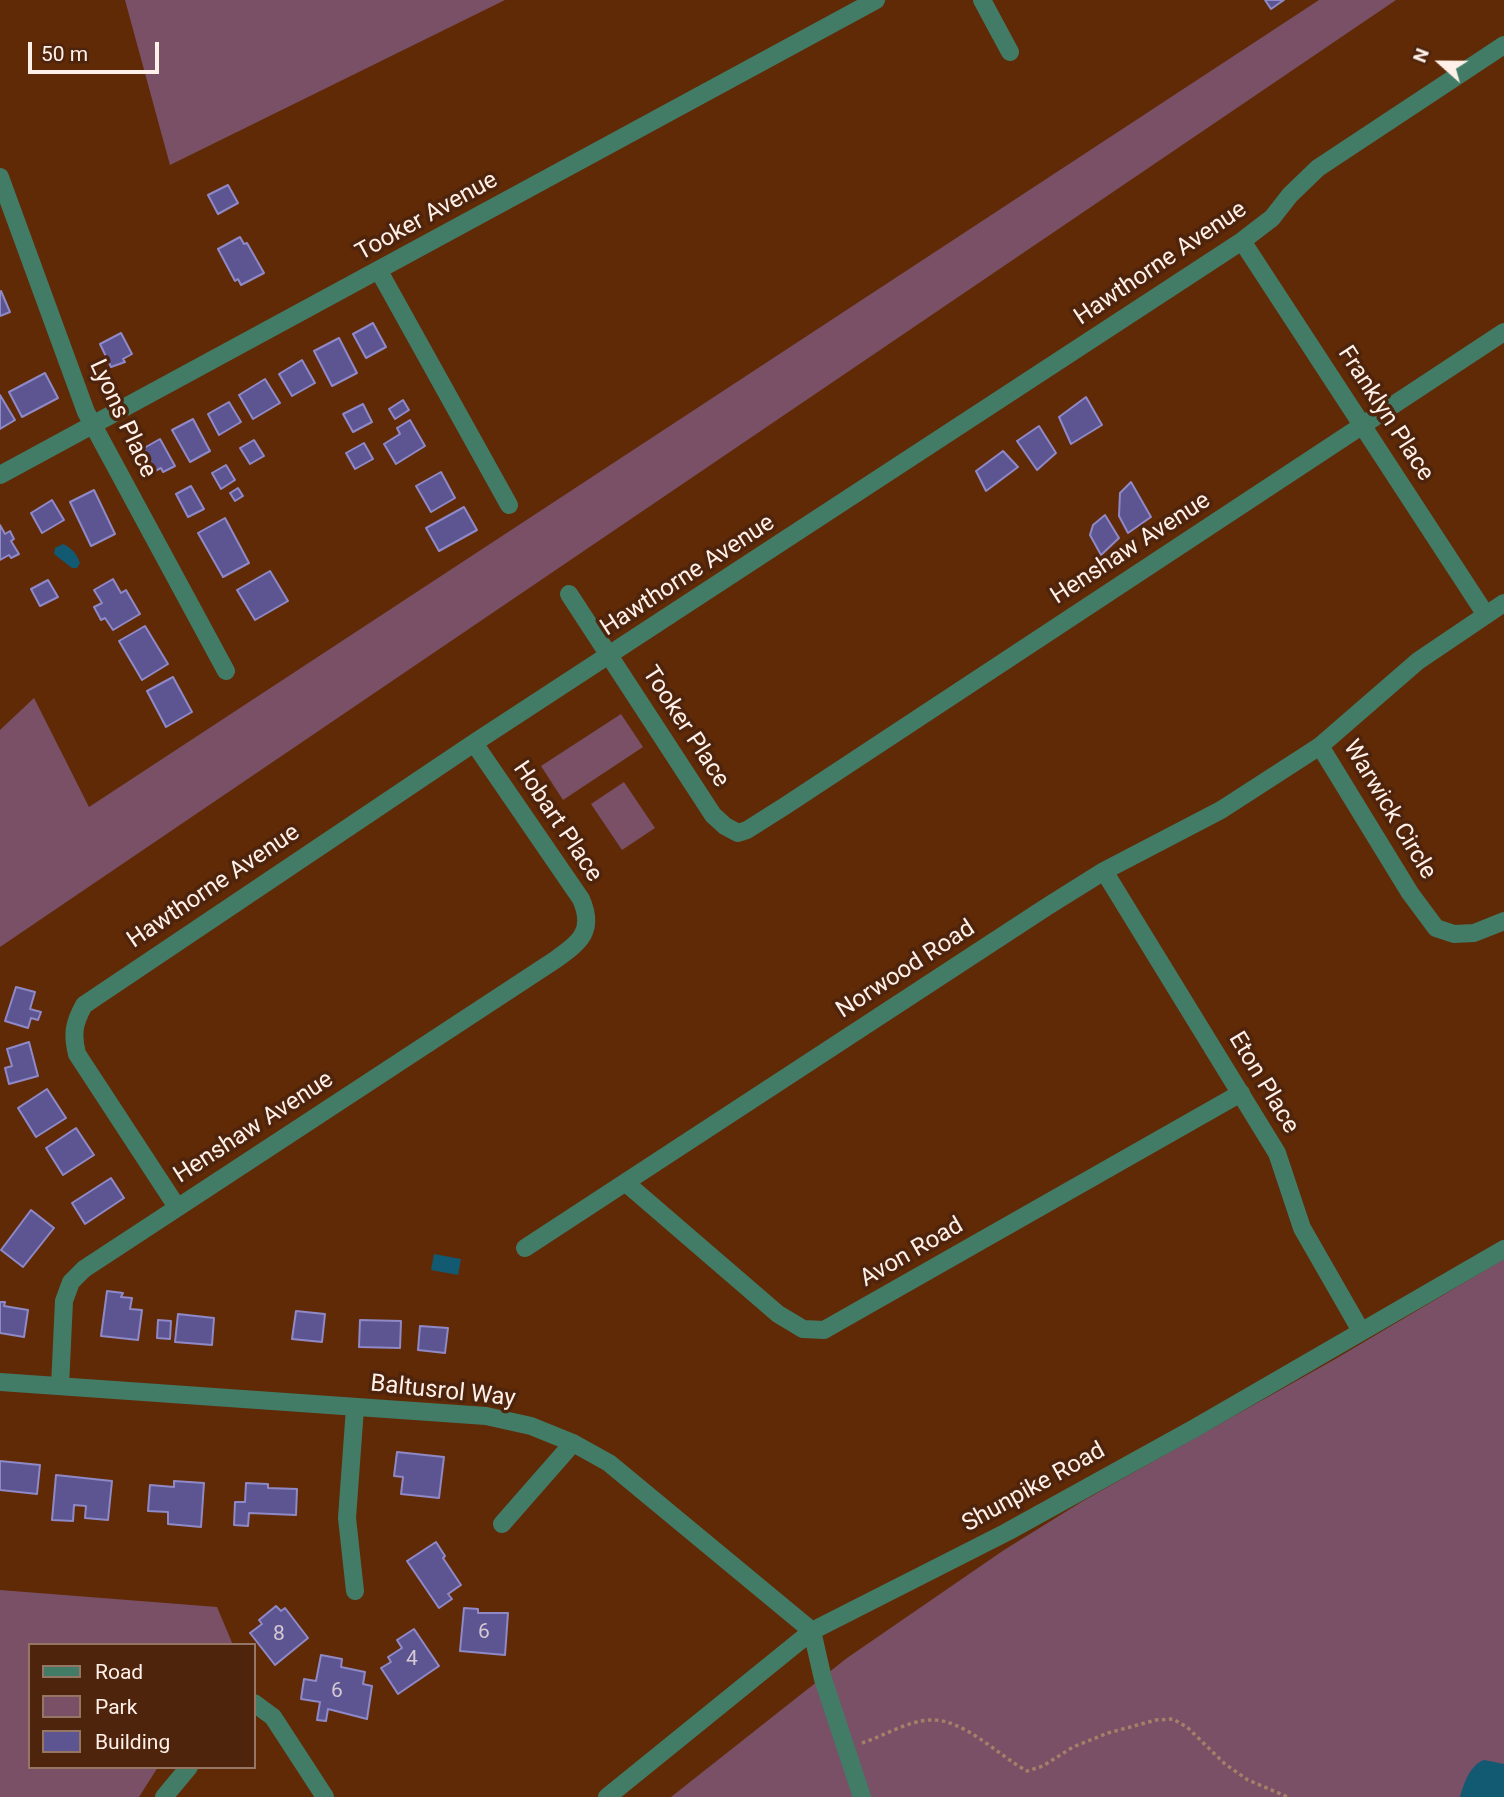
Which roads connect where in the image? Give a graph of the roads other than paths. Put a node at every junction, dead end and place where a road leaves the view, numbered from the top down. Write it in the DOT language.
graph roads {
  1 [pos="876,0"];
  2 [pos="982,0"];
  3 [pos="1504,45"];
  4 [pos="1010,52"];
  5 [pos="0,177"];
  6 [pos="1242,242"];
  7 [pos="379,271"];
  8 [pos="1504,331"];
  9 [pos="92,425"];
  10 [pos="1363,425"];
  11 [pos="0,475"];
  12 [pos="509,505"];
  13 [pos="569,594"];
  14 [pos="1504,603"];
  15 [pos="1486,615"];
  16 [pos="611,656"];
  17 [pos="226,671"];
  18 [pos="474,743"];
  19 [pos="1320,746"];
  20 [pos="785,806"];
  21 [pos="1104,871"];
  22 [pos="1504,921"];
  23 [pos="555,960"];
  24 [pos="1241,1093"];
  25 [pos="626,1183"];
  26 [pos="177,1207"];
  27 [pos="525,1248"];
  28 [pos="1504,1249"];
  29 [pos="1360,1331"];
  30 [pos="0,1382"];
  31 [pos="60,1386"];
  32 [pos="355,1408"];
  33 [pos="573,1443"];
  34 [pos="502,1524"];
  35 [pos="355,1591"];
  36 [pos="812,1631"];
  37 [pos="256,1704"];
  38 [pos="187,1769"];
  39 [pos="316,1794"];
  40 [pos="164,1797"];
  41 [pos="607,1797"];
  42 [pos="862,1797"];
  1 -- 7 [label="street, Tooker Avenue"];
  2 -- 4 [label="street"];
  3 -- 6 [label="street, Hawthorne Avenue"];
  5 -- 9 [label="street, Lyons Place"];
  6 -- 10 [label="street, Franklyn Place"];
  6 -- 16 [label="street, Hawthorne Avenue"];
  7 -- 9 [label="street, Tooker Avenue"];
  7 -- 12 [label="street"];
  8 -- 10 [label="street, Henshaw Avenue"];
  9 -- 11 [label="street, Tooker Avenue"];
  9 -- 17 [label="street, Lyons Place"];
  10 -- 15 [label="street, Franklyn Place"];
  10 -- 20 [label="street, Henshaw Avenue"];
  13 -- 16 [label="street, Tooker Place"];
  14 -- 15 [label="street, Warwick Circle"];
  15 -- 19 [label="street, Warwick Circle"];
  16 -- 18 [label="street, Hawthorne Avenue"];
  16 -- 20 [label="street, Tooker Place"];
  18 -- 23 [label="street, Hobart Place"];
  18 -- 26 [label="street, Hawthorne Avenue"];
  19 -- 21 [label="street, Norwood Road"];
  19 -- 22 [label="street, Warwick Circle"];
  21 -- 24 [label="street, Eton Place"];
  21 -- 25 [label="street, Norwood Road"];
  23 -- 26 [label="street, Henshaw Avenue"];
  24 -- 25 [label="street, Avon Road"];
  24 -- 29 [label="street, Eton Place"];
  25 -- 27 [label="street, Norwood Road"];
  26 -- 31 [label="street, Henshaw Avenue"];
  28 -- 29 [label="street, Shunpike Road"];
  29 -- 36 [label="street, Shunpike Road"];
  30 -- 31 [label="street, Baltusrol Way"];
  31 -- 32 [label="street, Baltusrol Way"];
  32 -- 33 [label="street, Baltusrol Way"];
  32 -- 35 [label="street"];
  33 -- 34 [label="street"];
  33 -- 36 [label="street, Baltusrol Way"];
  36 -- 41 [label="street, Shunpike Road"];
  36 -- 42 [label="street"];
  37 -- 39 [label="street"];
  38 -- 40 [label="street"];
}
